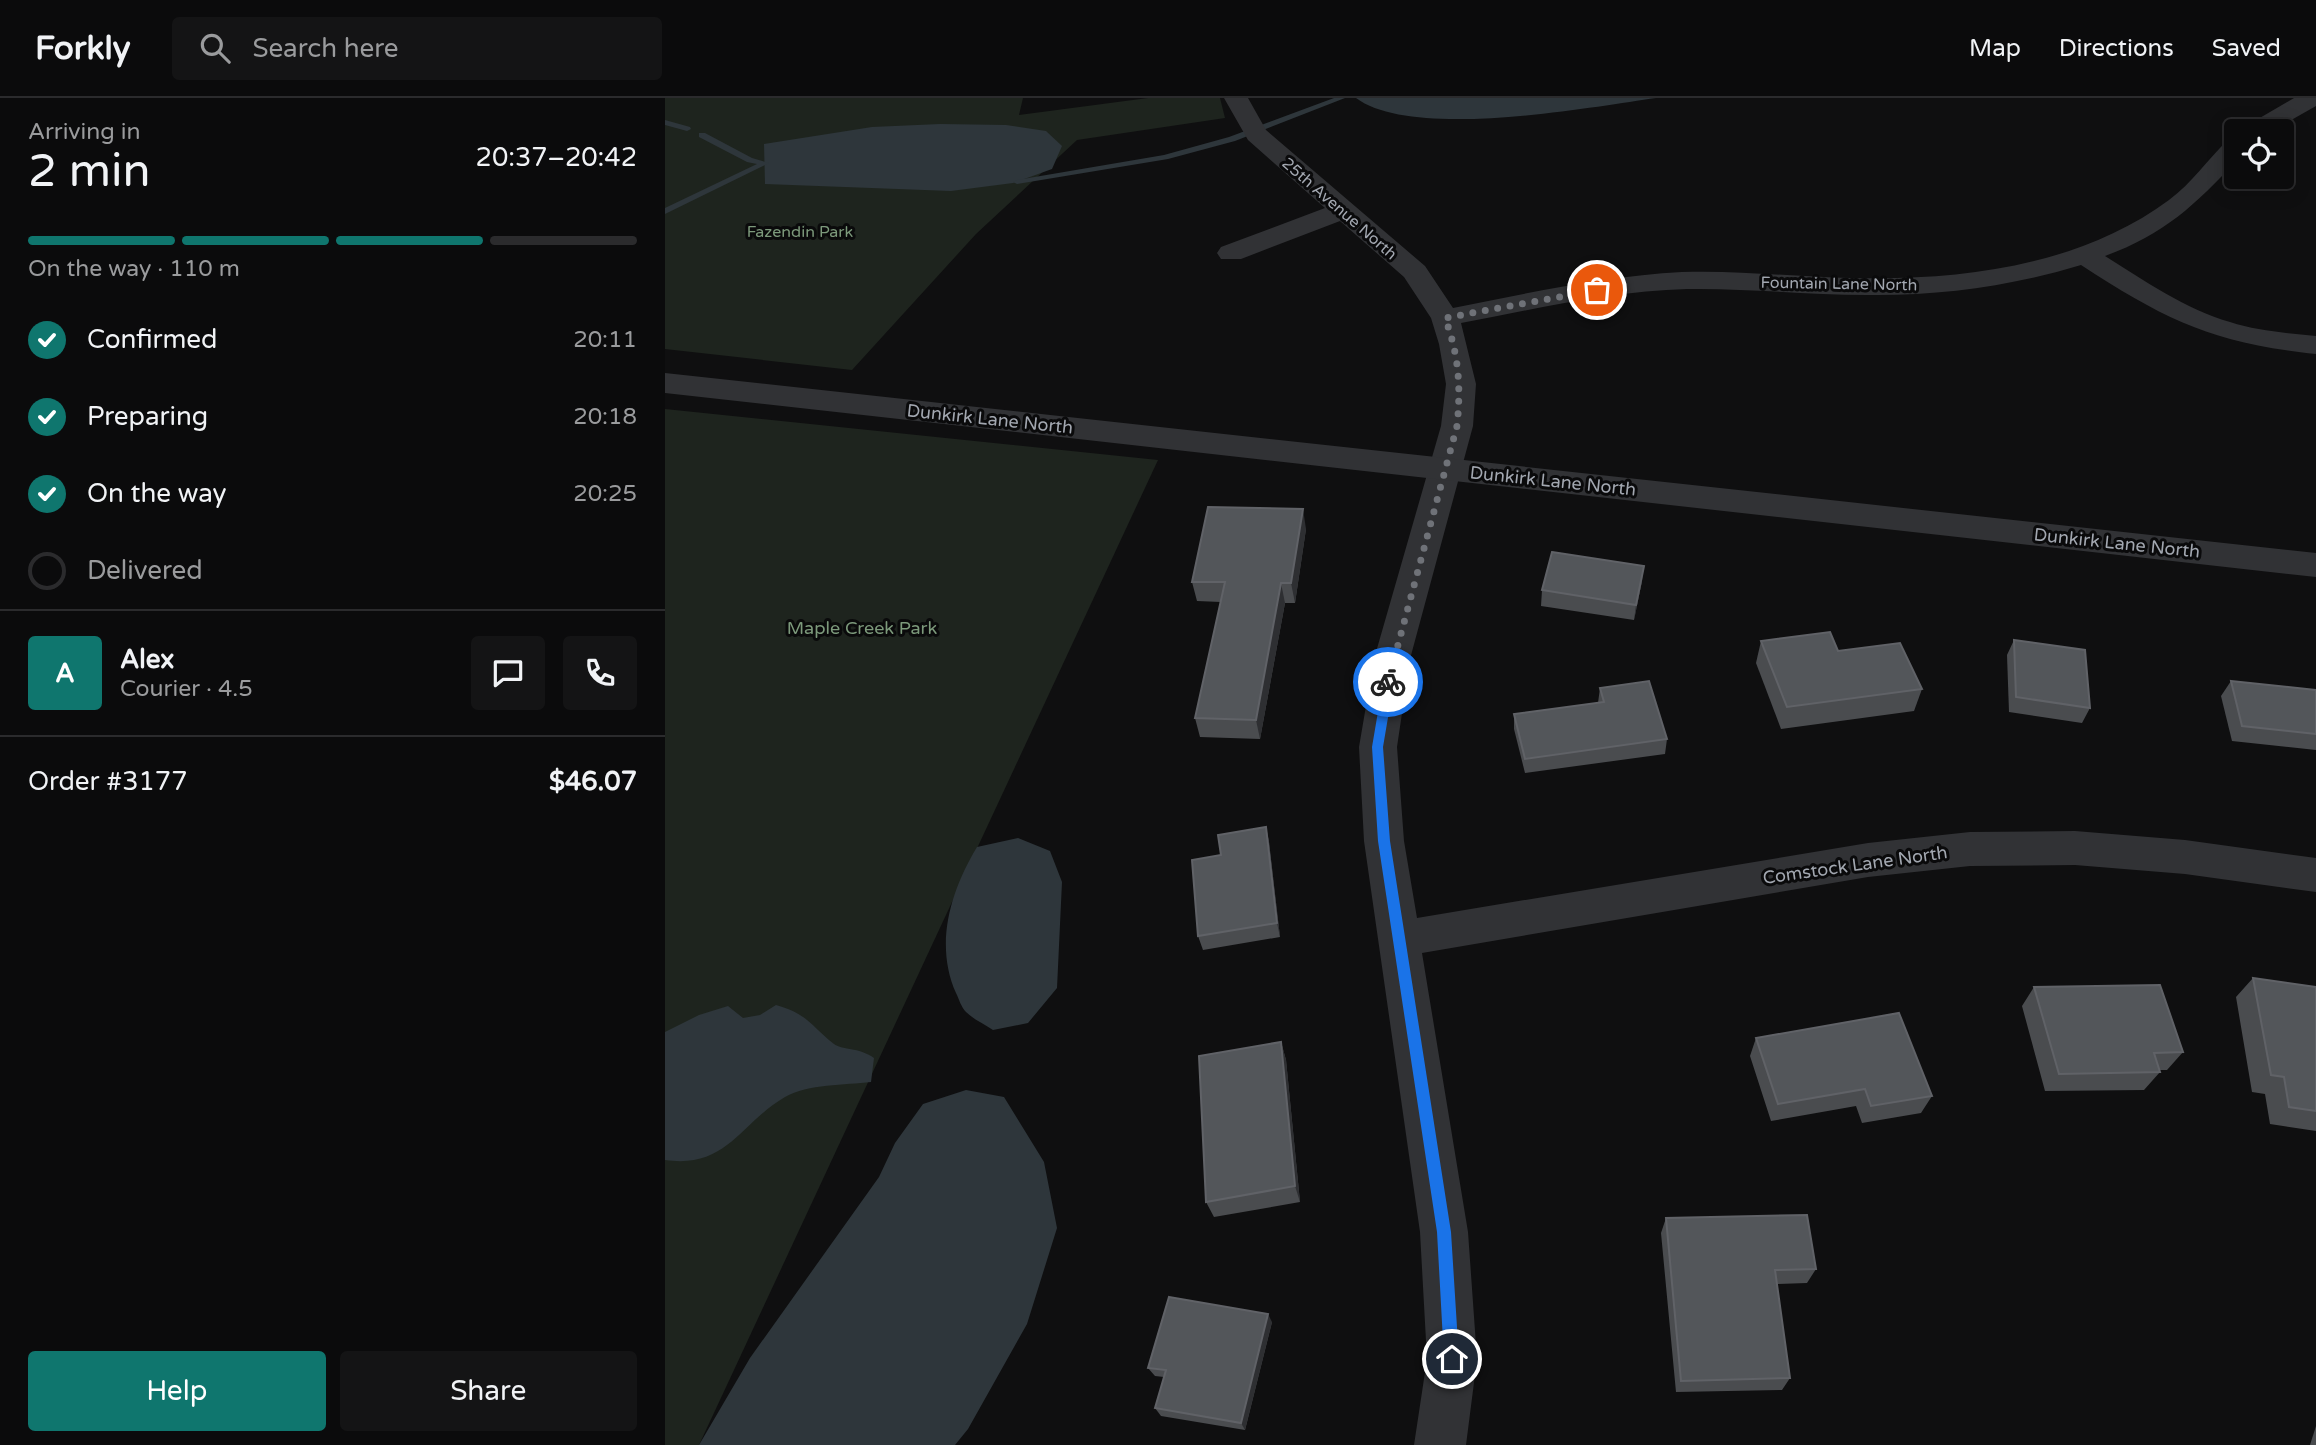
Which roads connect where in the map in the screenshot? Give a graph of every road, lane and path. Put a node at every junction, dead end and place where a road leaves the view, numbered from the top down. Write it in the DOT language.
graph roads {
  1 [pos="1236,98"];
  2 [pos="2312,98"];
  3 [pos="2276,119"];
  4 [pos="2224,158"];
  5 [pos="1343,210"];
  6 [pos="1231,254"];
  7 [pos="2085,255"];
  8 [pos="1445,318"];
  9 [pos="2316,345"];
  10 [pos="665,383"];
  11 [pos="1444,470"];
  12 [pos="2316,565"];
  13 [pos="2316,875"];
  14 [pos="1398,939"];
  15 [pos="1440,1445"];
  1 -- 5 [label="street, 25th Avenue North"];
  2 -- 3 [label="street"];
  4 -- 7 [label="street, Fountain Lane North"];
  5 -- 6 [label="street"];
  5 -- 8 [label="street, 25th Avenue North"];
  7 -- 8 [label="street, Fountain Lane North"];
  7 -- 9 [label="street"];
  8 -- 11 [label="street, 25th Avenue North"];
  10 -- 11 [label="street, Dunkirk Lane North"];
  11 -- 12 [label="street, Dunkirk Lane North"];
  11 -- 14 [label="street, 25th Avenue North"];
  13 -- 14 [label="street, Comstock Lane North"];
  14 -- 15 [label="street, 25th Avenue North"];
}
